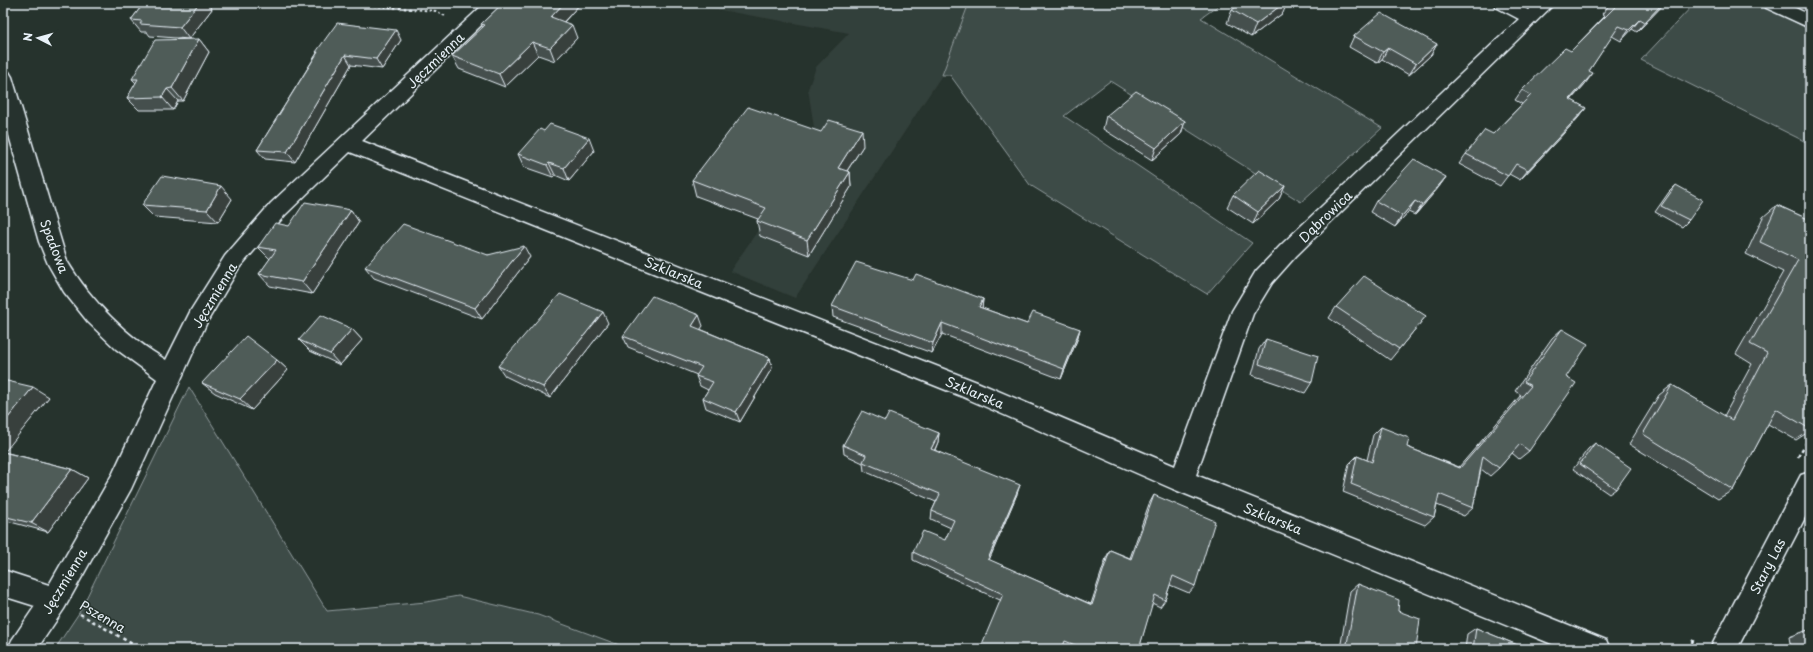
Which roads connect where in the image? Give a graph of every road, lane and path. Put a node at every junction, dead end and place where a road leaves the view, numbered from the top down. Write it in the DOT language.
graph roads {
  1 [pos="1502,3"];
  2 [pos="1546,3"];
  3 [pos="1770,3"];
  4 [pos="488,4"];
  5 [pos="1530,18"];
  6 [pos="1810,22"];
  7 [pos="3,78"];
  8 [pos="348,143"];
  9 [pos="170,375"];
  10 [pos="1182,482"];
  11 [pos="1810,483"];
  12 [pos="3,583"];
  13 [pos="55,600"];
  14 [pos="21,649"];
  15 [pos="141,649"];
  16 [pos="1597,649"];
  17 [pos="1724,649"];
  1 -- 5 [label="street"];
  2 -- 5 [label="street, Dąbrowica"];
  3 -- 6 [label="street"];
  4 -- 8 [label="street, Jęczmienna"];
  5 -- 10 [label="street, Dąbrowica"];
  7 -- 9 [label="street, Spadowa"];
  8 -- 9 [label="street, Jęczmienna"];
  8 -- 10 [label="street, Szklarska"];
  9 -- 13 [label="street, Jęczmienna"];
  10 -- 16 [label="street, Szklarska"];
  11 -- 17 [label="street, Stary Las"];
  12 -- 13 [label="street"];
  13 -- 14 [label="street, Jęczmienna"];
  13 -- 15 [label="path, Pszenna"];
}
